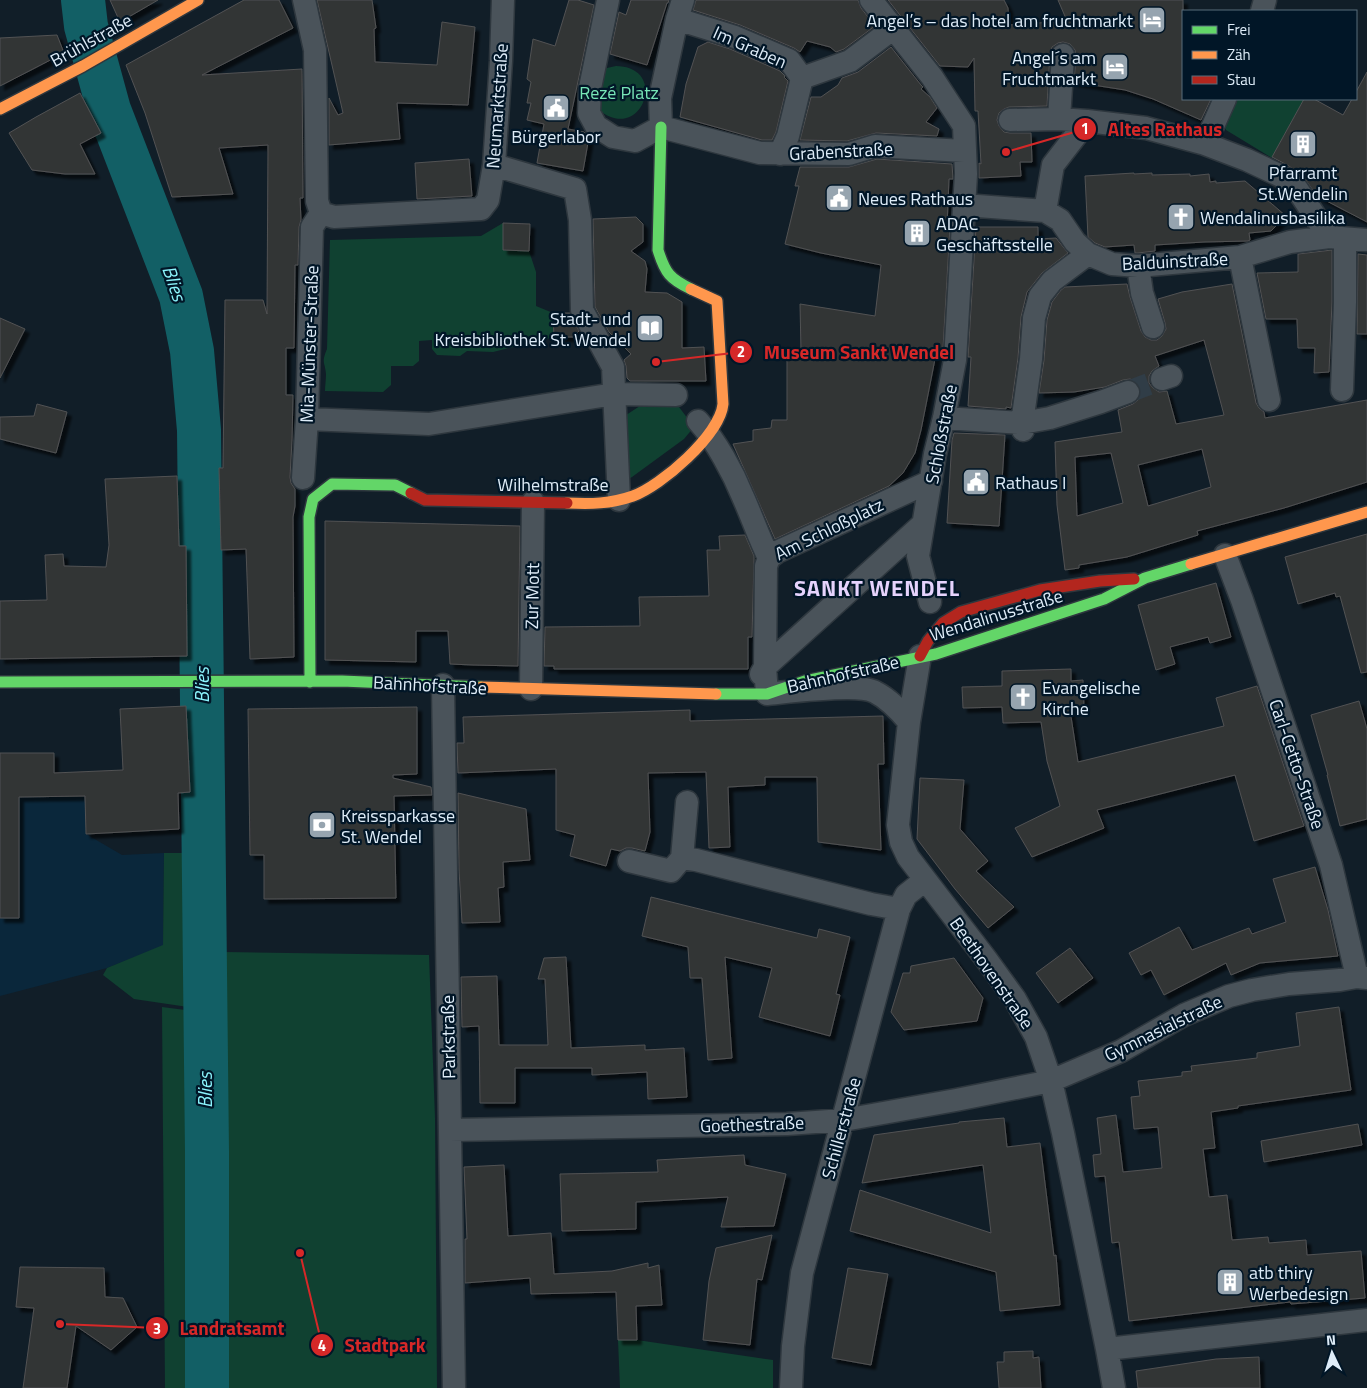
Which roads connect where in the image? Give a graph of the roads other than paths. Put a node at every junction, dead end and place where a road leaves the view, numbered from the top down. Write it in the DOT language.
graph roads {
  1 [pos="198,0"];
  2 [pos="304,0"];
  3 [pos="503,0"];
  4 [pos="608,0"];
  5 [pos="871,0"];
  6 [pos="680,10"];
  7 [pos="894,28"];
  8 [pos="1063,55"];
  9 [pos="802,78"];
  10 [pos="1225,100"];
  11 [pos="0,109"];
  12 [pos="1059,119"];
  13 [pos="1010,120"];
  14 [pos="1087,121"];
  15 [pos="660,127"];
  16 [pos="1205,144"];
  17 [pos="964,151"];
  18 [pos="780,154"];
  19 [pos="494,165"];
  20 [pos="964,205"];
  21 [pos="1045,211"];
  22 [pos="322,213"];
  23 [pos="1337,238"];
  24 [pos="1367,240"];
  25 [pos="1088,254"];
  26 [pos="1240,257"];
  27 [pos="1138,266"];
  28 [pos="1153,327"];
  29 [pos="1342,390"];
  30 [pos="1128,392"];
  31 [pos="614,394"];
  32 [pos="676,395"];
  33 [pos="1269,400"];
  34 [pos="944,418"];
  35 [pos="307,419"];
  36 [pos="704,427"];
  37 [pos="1023,427"];
  38 [pos="303,478"];
  39 [pos="931,481"];
  40 [pos="619,500"];
  41 [pos="533,502"];
  42 [pos="1367,512"];
  43 [pos="923,524"];
  44 [pos="1225,555"];
  45 [pos="769,558"];
  46 [pos="1145,578"];
  47 [pos="930,602"];
  48 [pos="920,656"];
  49 [pos="765,667"];
  50 [pos="0,682"];
  51 [pos="93,682"];
  52 [pos="310,682"];
  53 [pos="443,685"];
  54 [pos="531,689"];
  55 [pos="39,693"];
  56 [pos="758,695"];
  57 [pos="909,722"];
  58 [pos="687,802"];
  59 [pos="682,858"];
  60 [pos="628,861"];
  61 [pos="925,880"];
  62 [pos="899,909"];
  63 [pos="1362,977"];
  64 [pos="1051,1081"];
  65 [pos="844,1120"];
  66 [pos="450,1130"];
  67 [pos="1367,1320"];
  68 [pos="1107,1349"];
  69 [pos="454,1388"];
  70 [pos="791,1388"];
  71 [pos="1114,1388"];
  1 -- 11 [label="main road, Brühlstraße"];
  2 -- 22 [label="street"];
  3 -- 19 [label="street, Neumarktstraße"];
  4 -- 15 [label="street"];
  5 -- 7 [label="street"];
  6 -- 9 [label="street, Im Graben"];
  6 -- 15 [label="street"];
  7 -- 9 [label="street, Im Graben"];
  7 -- 17 [label="street, Schloßstraße"];
  8 -- 12 [label="street"];
  9 -- 18 [label="street"];
  10 -- 16 [label="street"];
  12 -- 13 [label="street"];
  12 -- 14 [label="street"];
  14 -- 16 [label="street"];
  14 -- 21 [label="street"];
  15 -- 18 [label="street, Grabenstraße"];
  15 -- 36 [label="main road, Wilhelmstraße"];
  16 -- 23 [label="street"];
  17 -- 18 [label="street, Grabenstraße"];
  17 -- 20 [label="street, Schloßstraße"];
  19 -- 22 [label="street, Neumarktstraße"];
  19 -- 31 [label="street"];
  20 -- 21 [label="street"];
  20 -- 34 [label="street, Schloßstraße"];
  21 -- 25 [label="street, Balduinstraße"];
  22 -- 35 [label="street, Mia-Münster-Straße"];
  23 -- 24 [label="street, Balduinstraße"];
  23 -- 26 [label="street, Balduinstraße"];
  23 -- 29 [label="street"];
  25 -- 27 [label="street, Balduinstraße"];
  25 -- 37 [label="street"];
  26 -- 27 [label="street, Balduinstraße"];
  26 -- 33 [label="street"];
  27 -- 28 [label="street"];
  30 -- 37 [label="street"];
  31 -- 32 [label="street"];
  31 -- 35 [label="street"];
  31 -- 40 [label="street"];
  34 -- 37 [label="street"];
  34 -- 39 [label="street, Schloßstraße"];
  35 -- 38 [label="street, Mia-Münster-Straße"];
  36 -- 40 [label="main road, Wilhelmstraße"];
  36 -- 45 [label="street"];
  39 -- 43 [label="street, Schloßstraße"];
  39 -- 45 [label="street, Am Schloßplatz"];
  40 -- 41 [label="main road, Wilhelmstraße"];
  41 -- 52 [label="main road, Wilhelmstraße"];
  41 -- 54 [label="street, Zur Mott"];
  42 -- 44 [label="main road, Wendalinusstraße"];
  43 -- 47 [label="street, Schloßstraße"];
  43 -- 49 [label="street"];
  44 -- 46 [label="main road, Wendalinusstraße"];
  44 -- 63 [label="street, Carl-Cetto-Straße"];
  45 -- 49 [label="street, Am Schloßplatz"];
  46 -- 48 [label="main road, Wendalinusstraße"];
  46 -- 48 [label="main road, Wendalinusstraße"];
  48 -- 56 [label="main road, Bahnhofstraße"];
  48 -- 57 [label="street, Beethovenstraße"];
  49 -- 56 [label="street, Am Schloßplatz"];
  50 -- 51 [label="main road, Bahnhofstraße"];
  51 -- 52 [label="main road, Bahnhofstraße"];
  51 -- 55 [label="main road, Bahnhofstraße"];
  52 -- 53 [label="main road, Bahnhofstraße"];
  53 -- 54 [label="main road, Bahnhofstraße"];
  53 -- 66 [label="street, Parkstraße"];
  54 -- 56 [label="main road, Bahnhofstraße"];
  56 -- 57 [label="street, Bahnhofstraße"];
  57 -- 61 [label="street, Beethovenstraße"];
  58 -- 59 [label="street"];
  59 -- 60 [label="street"];
  59 -- 62 [label="street"];
  61 -- 62 [label="street, Schillerstraße"];
  61 -- 64 [label="street, Beethovenstraße"];
  62 -- 65 [label="street, Schillerstraße"];
  63 -- 64 [label="street, Gymnasialstraße"];
  64 -- 65 [label="street, Goethestraße"];
  64 -- 68 [label="street, Beethovenstraße"];
  65 -- 66 [label="street, Goethestraße"];
  65 -- 70 [label="street, Schillerstraße"];
  66 -- 69 [label="street, Parkstraße"];
  67 -- 68 [label="street"];
  68 -- 71 [label="street, Beethovenstraße"];
}
